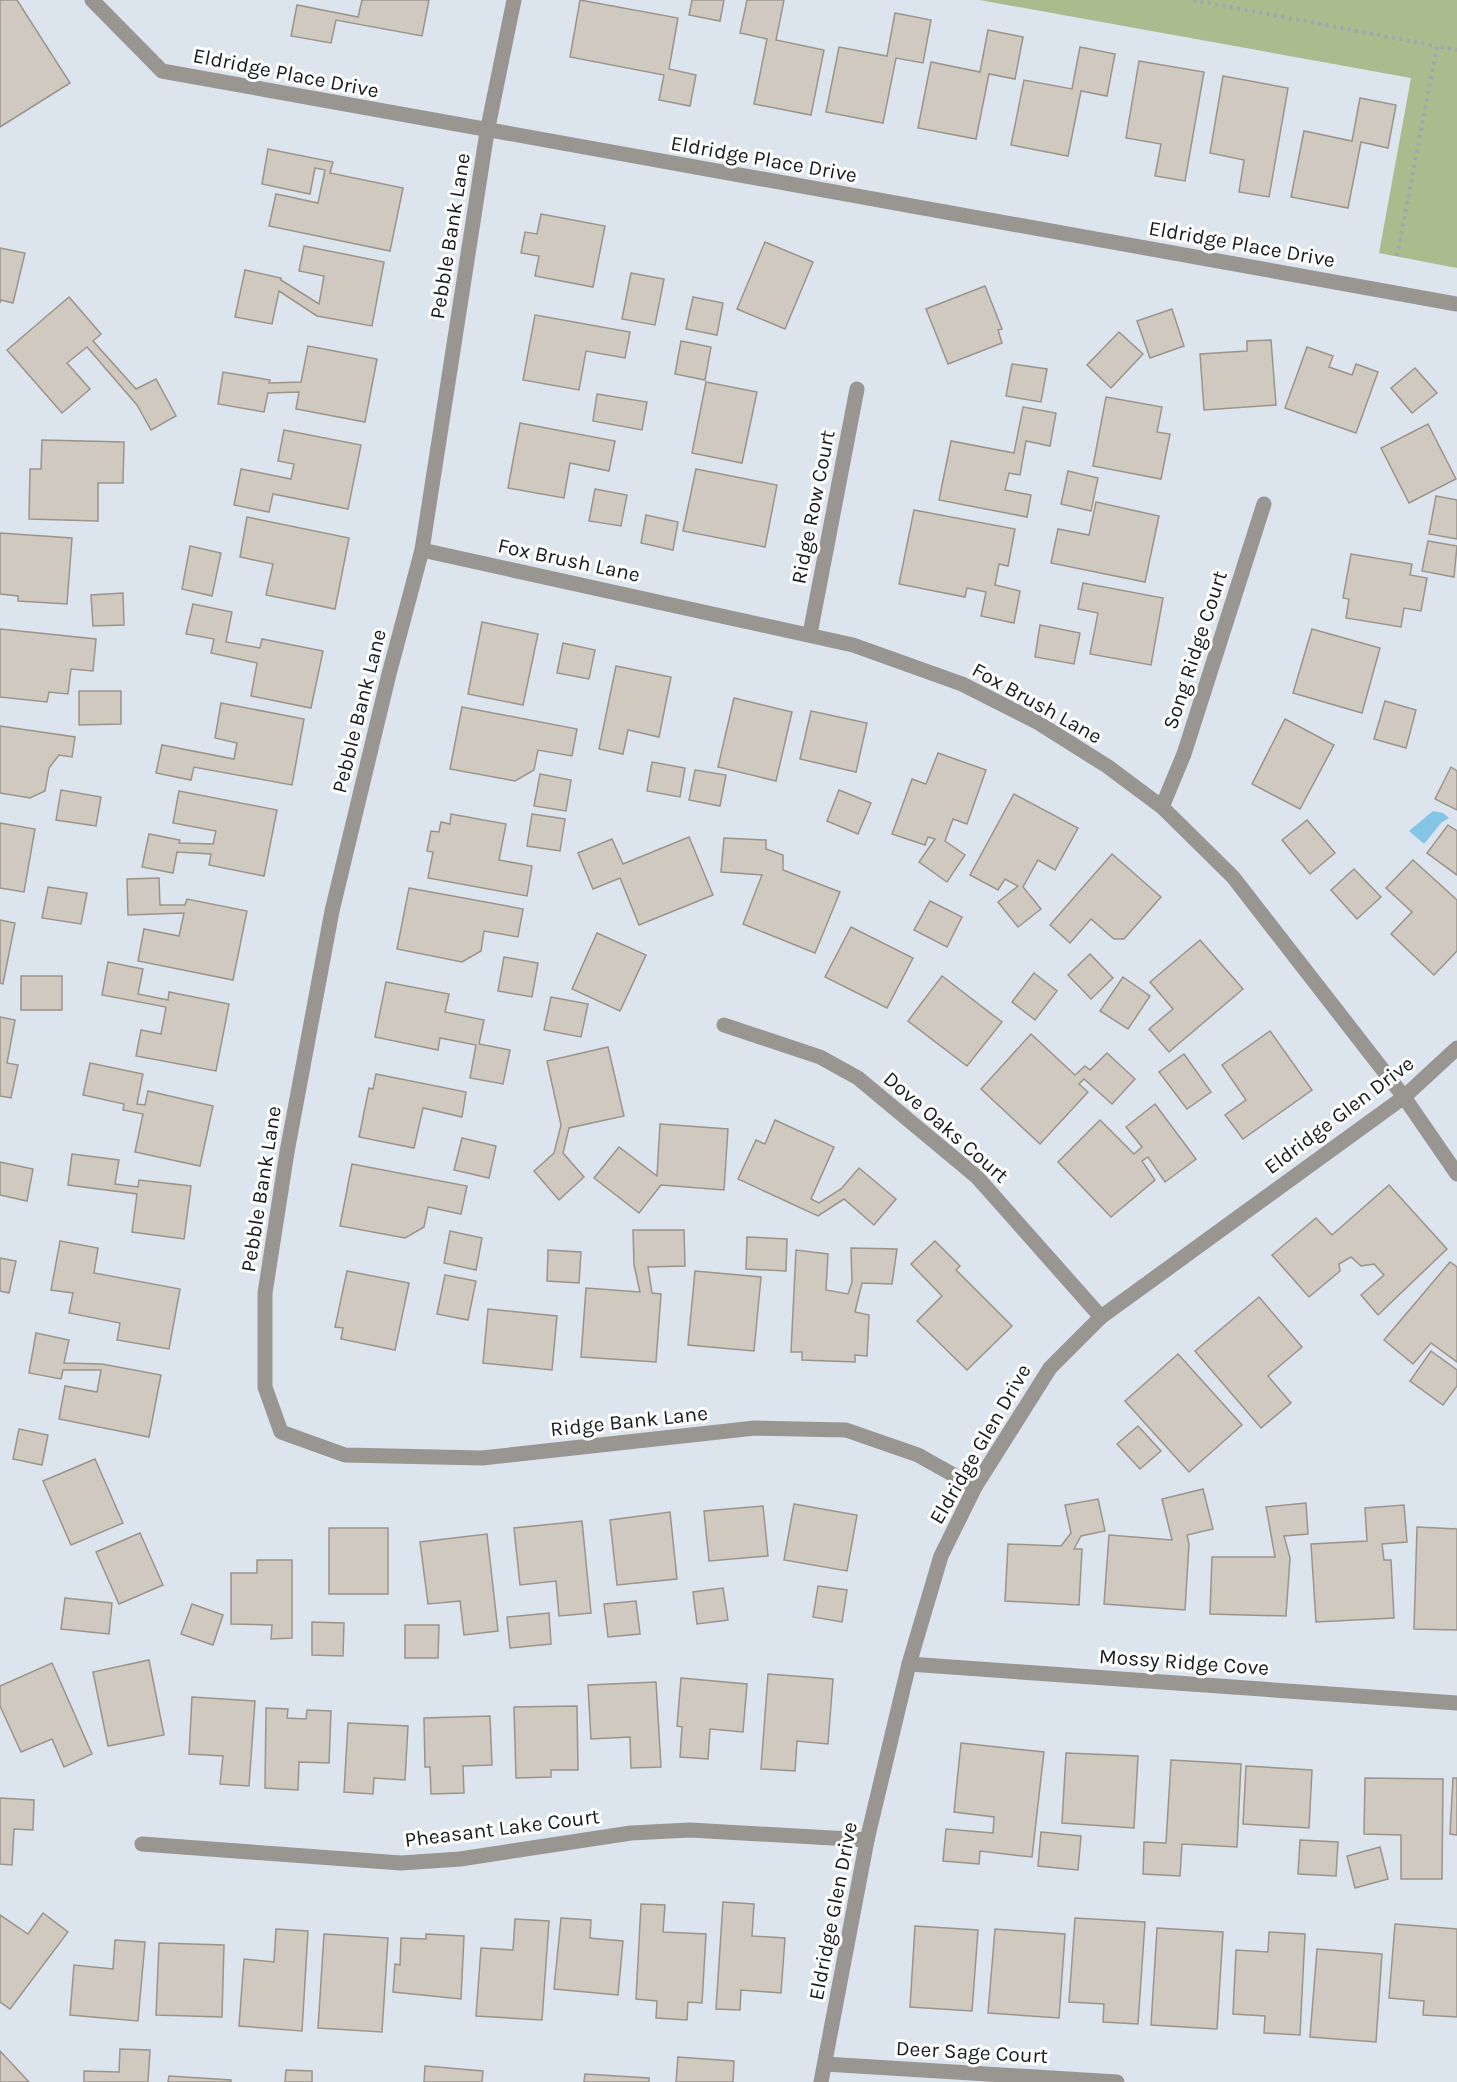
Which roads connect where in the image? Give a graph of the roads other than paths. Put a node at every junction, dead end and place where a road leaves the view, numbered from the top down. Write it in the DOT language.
graph roads {
  1 [pos="92,0"];
  2 [pos="514,0"];
  3 [pos="487,132"];
  4 [pos="1457,304"];
  5 [pos="857,389"];
  6 [pos="1264,504"];
  7 [pos="422,550"];
  8 [pos="810,634"];
  9 [pos="1162,807"];
  10 [pos="724,1025"];
  11 [pos="1457,1048"];
  12 [pos="1404,1097"];
  13 [pos="1457,1174"];
  14 [pos="1101,1317"];
  15 [pos="280,1431"];
  16 [pos="975,1487"];
  17 [pos="909,1664"];
  18 [pos="1457,1703"];
  19 [pos="867,1840"];
  20 [pos="142,1844"];
  21 [pos="825,2064"];
  22 [pos="821,2082"];
  23 [pos="1117,2082"];
  1 -- 3 [label="street, Eldridge Place Drive"];
  2 -- 3 [label="street, Pebble Bank Lane"];
  3 -- 4 [label="street, Eldridge Place Drive"];
  3 -- 7 [label="street, Pebble Bank Lane"];
  5 -- 8 [label="street, Ridge Row Court"];
  6 -- 9 [label="street, Song Ridge Court"];
  7 -- 8 [label="street, Fox Brush Lane"];
  7 -- 15 [label="street, Pebble Bank Lane"];
  8 -- 9 [label="street, Fox Brush Lane"];
  9 -- 12 [label="street, Fox Brush Lane"];
  10 -- 14 [label="street, Dove Oaks Court"];
  11 -- 12 [label="street, Eldridge Glen Drive"];
  12 -- 13 [label="street, Fox Brush Lane"];
  12 -- 14 [label="street, Eldridge Glen Drive"];
  14 -- 16 [label="street, Eldridge Glen Drive"];
  15 -- 16 [label="street, Ridge Bank Lane"];
  16 -- 17 [label="street, Eldridge Glen Drive"];
  17 -- 18 [label="street, Mossy Ridge Cove"];
  17 -- 19 [label="street, Eldridge Glen Drive"];
  19 -- 20 [label="street, Pheasant Lake Court"];
  19 -- 21 [label="street, Eldridge Glen Drive"];
  21 -- 22 [label="street, Eldridge Glen Drive"];
  21 -- 23 [label="street, Deer Sage Court"];
}
